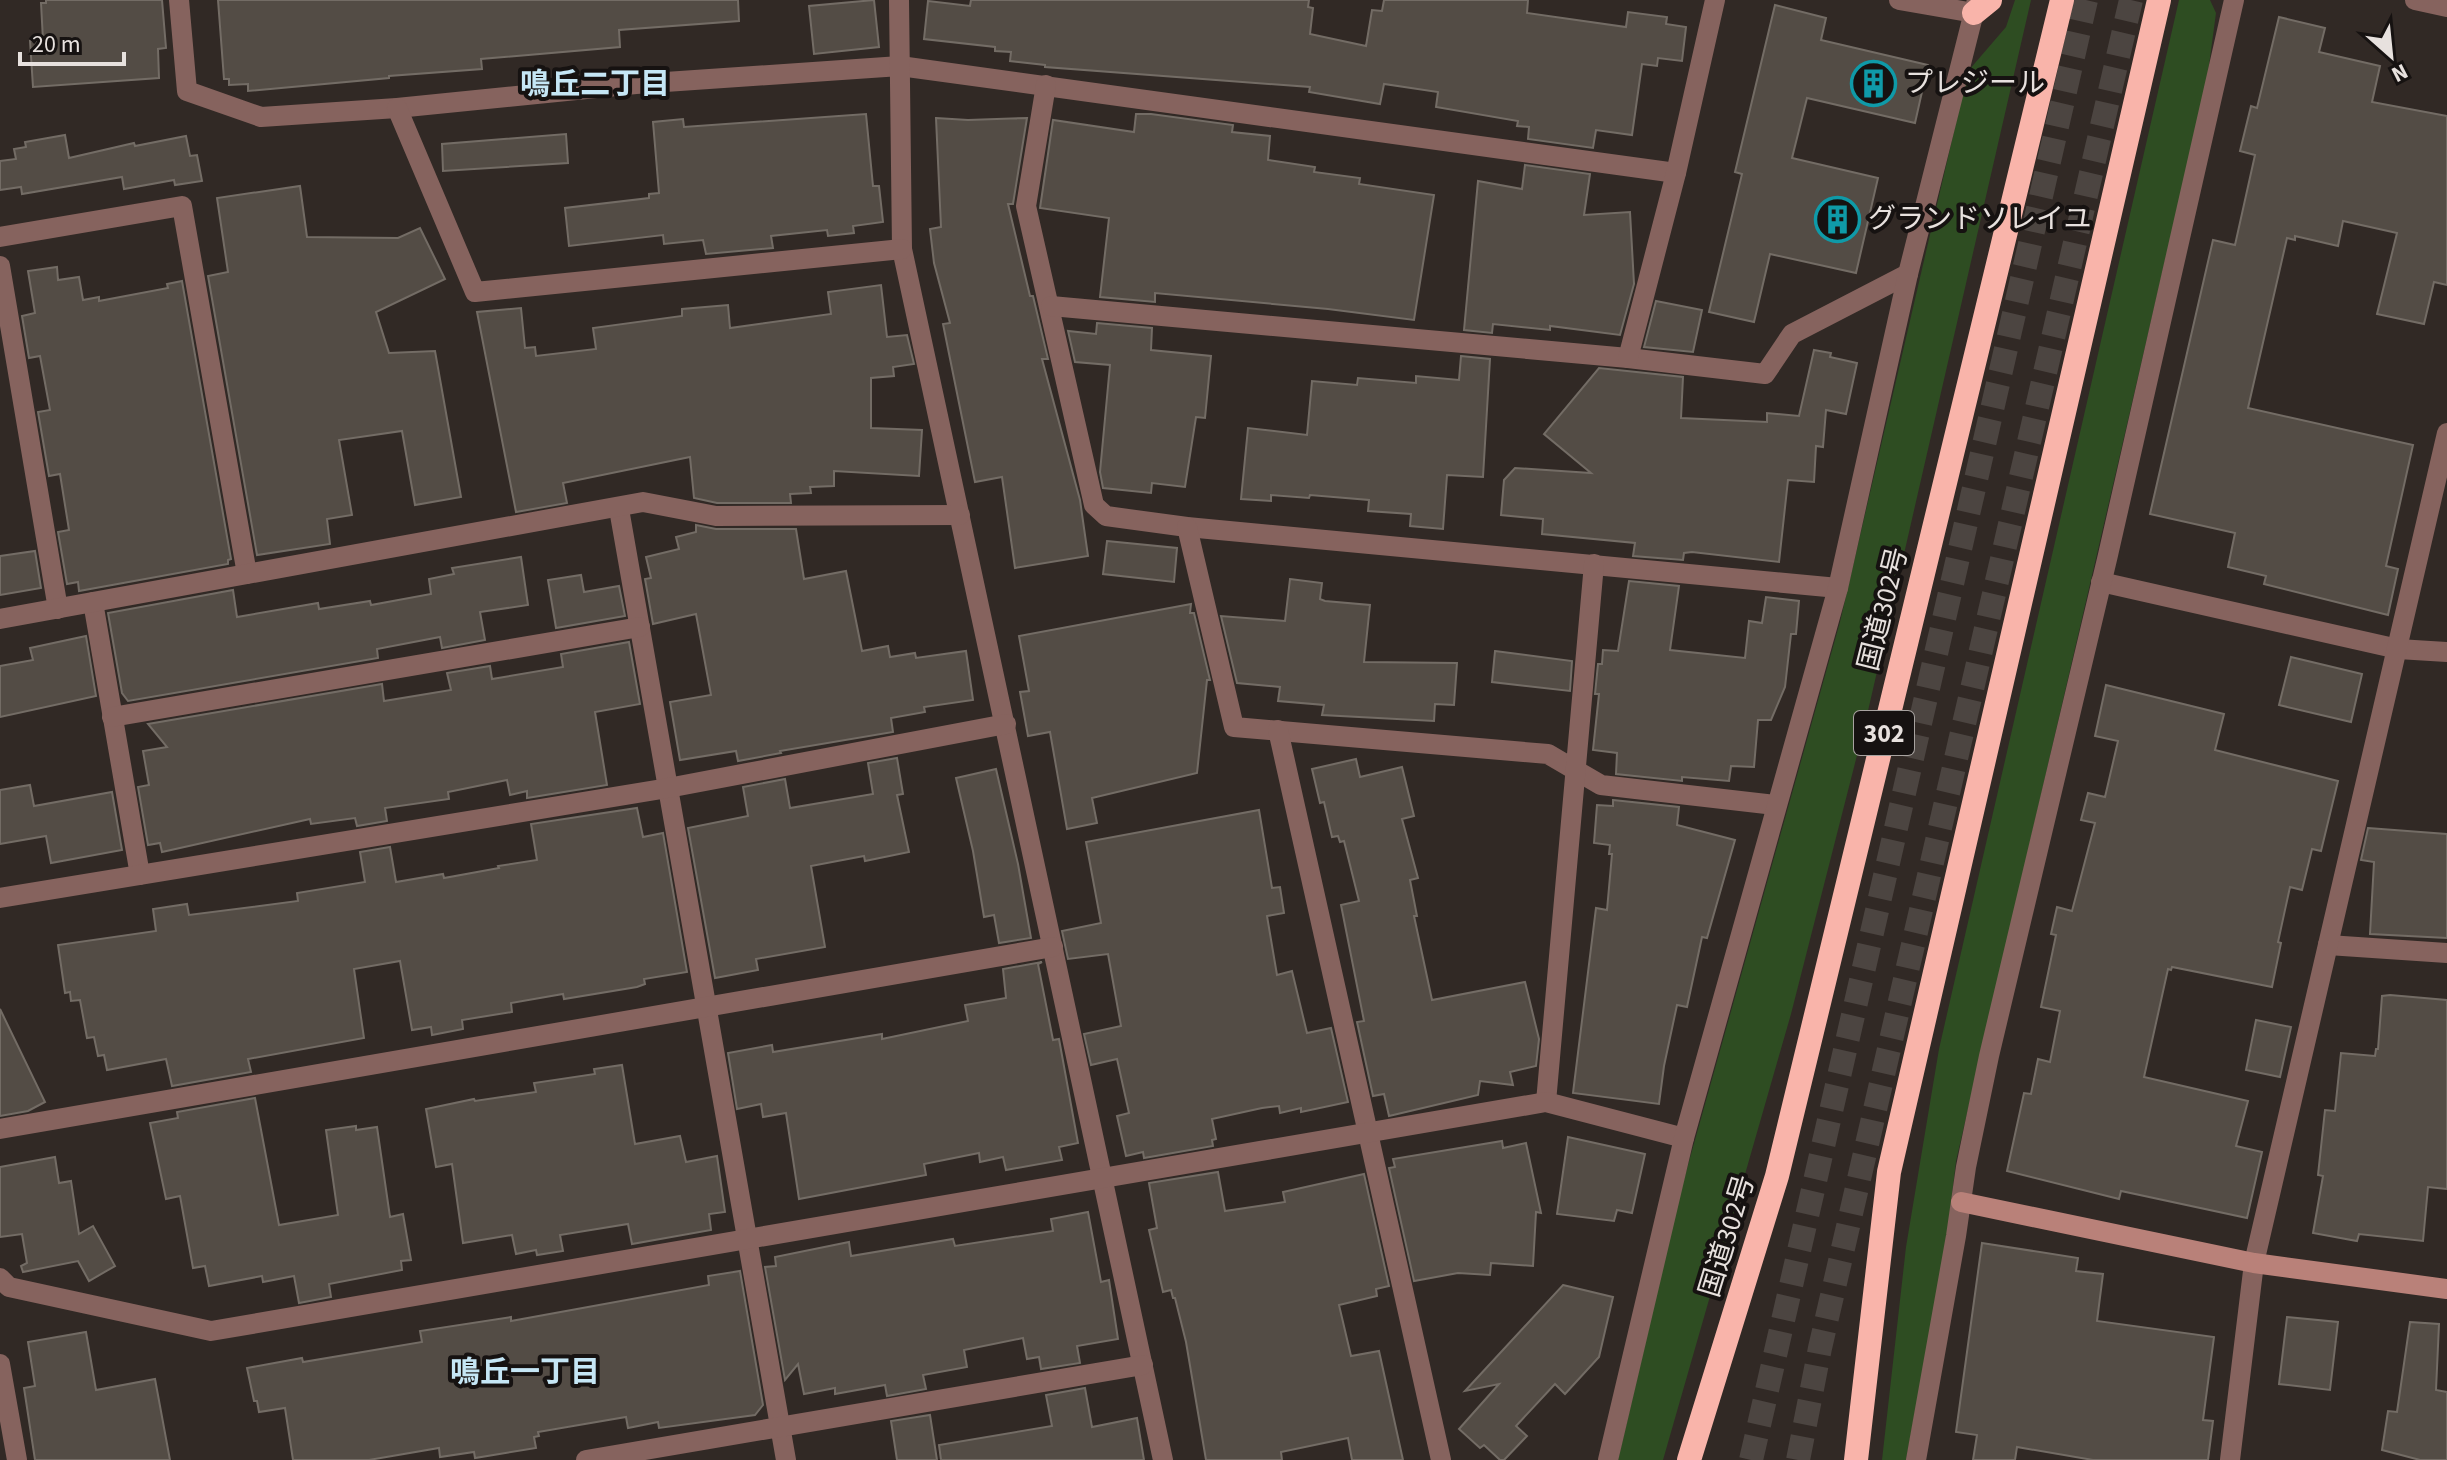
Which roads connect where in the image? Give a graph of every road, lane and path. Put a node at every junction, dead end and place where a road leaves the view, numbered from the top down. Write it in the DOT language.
graph roads {
  1 [pos="179,0"];
  2 [pos="899,0"];
  3 [pos="1715,0"];
  4 [pos="1899,0"];
  5 [pos="2062,0"];
  6 [pos="2159,0"];
  7 [pos="2234,0"];
  8 [pos="2415,0"];
  9 [pos="1980,4"];
  10 [pos="2447,7"];
  11 [pos="900,66"];
  12 [pos="1046,85"];
  13 [pos="397,108"];
  14 [pos="1676,173"];
  15 [pos="0,237"];
  16 [pos="902,249"];
  17 [pos="0,266"];
  18 [pos="1908,274"];
  19 [pos="1051,306"];
  20 [pos="1628,358"];
  21 [pos="2447,433"];
  22 [pos="619,509"];
  23 [pos="960,515"];
  24 [pos="1187,527"];
  25 [pos="1594,564"];
  26 [pos="247,574"];
  27 [pos="2101,582"];
  28 [pos="1838,588"];
  29 [pos="93,602"];
  30 [pos="58,609"];
  31 [pos="0,619"];
  32 [pos="640,627"];
  33 [pos="2398,649"];
  34 [pos="2447,652"];
  35 [pos="112,717"];
  36 [pos="1006,724"];
  37 [pos="1278,730"];
  38 [pos="1576,772"];
  39 [pos="668,788"];
  40 [pos="1775,805"];
  41 [pos="140,875"];
  42 [pos="0,898"];
  43 [pos="2328,945"];
  44 [pos="1053,947"];
  45 [pos="2447,953"];
  46 [pos="708,1009"];
  47 [pos="1546,1102"];
  48 [pos="0,1129"];
  49 [pos="1367,1134"];
  50 [pos="1684,1138"];
  51 [pos="1103,1179"];
  52 [pos="1961,1202"];
  53 [pos="748,1241"];
  54 [pos="2254,1263"];
  55 [pos="0,1278"];
  56 [pos="2447,1289"];
  57 [pos="0,1364"];
  58 [pos="1143,1365"];
  59 [pos="780,1426"];
  60 [pos="17,1460"];
  61 [pos="586,1460"];
  62 [pos="786,1460"];
  63 [pos="1163,1460"];
  64 [pos="1441,1460"];
  65 [pos="1608,1460"];
  66 [pos="1689,1460"];
  67 [pos="1856,1460"];
  68 [pos="1916,1460"];
  69 [pos="2230,1460"];
  1 -- 13 [label="street"];
  2 -- 11 [label="street"];
  3 -- 14 [label="street"];
  4 -- 9 [label="street"];
  5 -- 66 [label="highway, 国道302号 / 302"];
  6 -- 67 [label="highway"];
  7 -- 27 [label="street"];
  8 -- 10 [label="street"];
  9 -- 18 [label="street"];
  11 -- 12 [label="street"];
  11 -- 13 [label="street"];
  11 -- 16 [label="street"];
  12 -- 14 [label="street"];
  12 -- 19 [label="street"];
  13 -- 16 [label="street"];
  14 -- 20 [label="street"];
  15 -- 26 [label="street"];
  16 -- 23 [label="street"];
  17 -- 30 [label="street"];
  18 -- 20 [label="street"];
  18 -- 28 [label="street"];
  19 -- 20 [label="street"];
  19 -- 24 [label="street"];
  21 -- 33 [label="street"];
  22 -- 23 [label="street"];
  22 -- 26 [label="street"];
  22 -- 32 [label="street"];
  23 -- 36 [label="street"];
  24 -- 25 [label="street"];
  24 -- 37 [label="street"];
  25 -- 28 [label="street"];
  25 -- 38 [label="street"];
  26 -- 29 [label="street"];
  27 -- 33 [label="street"];
  27 -- 52 [label="street"];
  28 -- 40 [label="street"];
  29 -- 30 [label="street"];
  29 -- 35 [label="street"];
  30 -- 31 [label="street"];
  32 -- 35 [label="street"];
  32 -- 39 [label="street"];
  33 -- 34 [label="street"];
  33 -- 43 [label="street"];
  35 -- 41 [label="street"];
  36 -- 39 [label="street"];
  36 -- 44 [label="street"];
  37 -- 38 [label="street"];
  37 -- 49 [label="street"];
  38 -- 40 [label="street"];
  38 -- 47 [label="street"];
  39 -- 41 [label="street"];
  39 -- 46 [label="street"];
  40 -- 50 [label="street"];
  41 -- 42 [label="street"];
  43 -- 45 [label="street"];
  43 -- 54 [label="street"];
  44 -- 46 [label="street"];
  44 -- 51 [label="street"];
  46 -- 48 [label="street"];
  46 -- 53 [label="street"];
  47 -- 49 [label="street"];
  47 -- 50 [label="street"];
  49 -- 51 [label="street"];
  49 -- 64 [label="street"];
  50 -- 65 [label="street"];
  51 -- 53 [label="street"];
  51 -- 58 [label="street"];
  52 -- 54 [label="street"];
  52 -- 68 [label="street"];
  53 -- 55 [label="street"];
  53 -- 59 [label="street"];
  54 -- 56 [label="street"];
  54 -- 69 [label="street"];
  57 -- 60 [label="street"];
  58 -- 59 [label="street"];
  58 -- 63 [label="street"];
  59 -- 61 [label="street"];
  59 -- 62 [label="street"];
}
